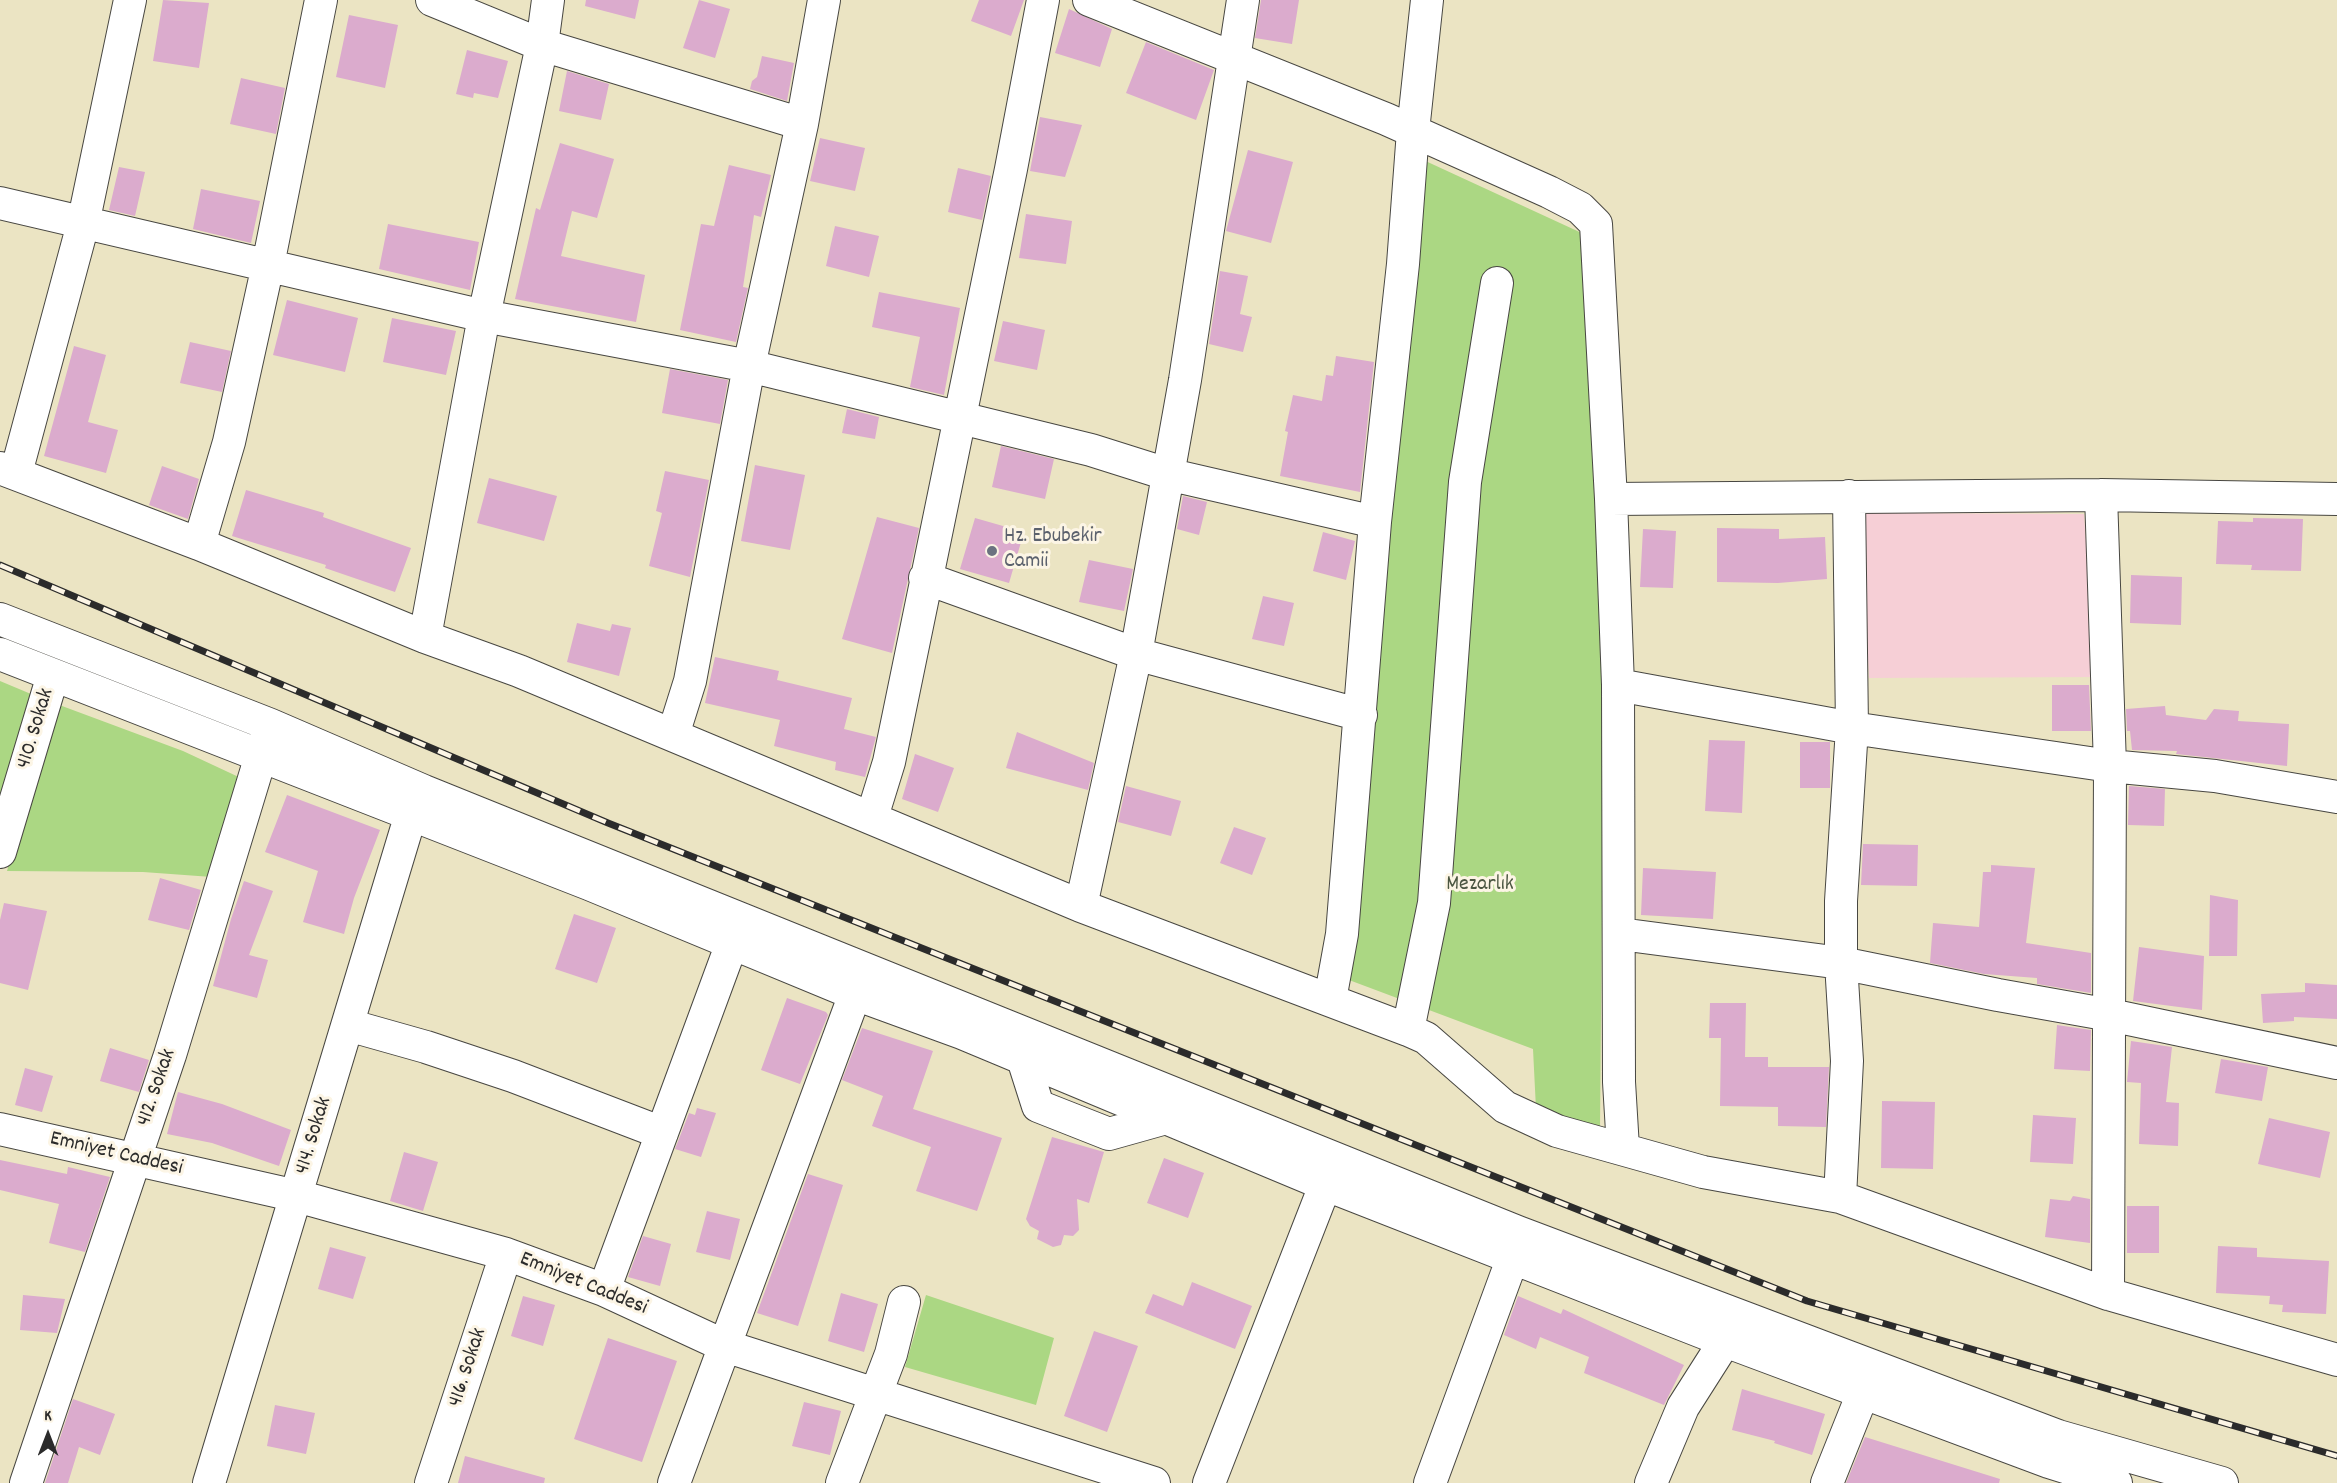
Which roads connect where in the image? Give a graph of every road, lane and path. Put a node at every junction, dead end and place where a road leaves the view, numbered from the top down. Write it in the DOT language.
graph roads {
  1 [pos="130,0"];
  2 [pos="321,0"];
  3 [pos="432,0"];
  4 [pos="548,0"];
  5 [pos="824,0"];
  6 [pos="1043,0"];
  7 [pos="1089,0"];
  8 [pos="1243,0"];
  9 [pos="1427,0"];
  10 [pos="542,45"];
  11 [pos="1235,57"];
  12 [pos="802,124"];
  13 [pos="1413,131"];
  14 [pos="0,203"];
  15 [pos="83,224"];
  16 [pos="268,266"];
  17 [pos="1497,283"];
  18 [pos="484,316"];
  19 [pos="749,366"];
  20 [pos="958,416"];
  21 [pos="8,470"];
  22 [pos="1167,474"];
  23 [pos="2101,495"];
  24 [pos="1849,496"];
  25 [pos="1611,499"];
  26 [pos="2337,499"];
  27 [pos="1375,522"];
  28 [pos="199,544"];
  29 [pos="925,578"];
  30 [pos="0,619"];
  31 [pos="425,637"];
  32 [pos="0,654"];
  33 [pos="1136,654"];
  34 [pos="53,675"];
  35 [pos="1618,685"];
  36 [pos="1361,715"];
  37 [pos="271,726"];
  38 [pos="1852,728"];
  39 [pos="673,735"];
  40 [pos="261,757"];
  41 [pos="2110,766"];
  42 [pos="2337,797"];
  43 [pos="417,802"];
  44 [pos="872,817"];
  45 [pos="0,852"];
  46 [pos="1081,906"];
  47 [pos="1620,934"];
  48 [pos="732,943"];
  49 [pos="1841,963"];
  50 [pos="855,994"];
  51 [pos="1330,1000"];
  52 [pos="2110,1014"];
  53 [pos="348,1025"];
  54 [pos="1408,1030"];
  55 [pos="2337,1063"];
  56 [pos="0,1129"];
  57 [pos="662,1132"];
  58 [pos="1623,1148"];
  59 [pos="134,1158"];
  60 [pos="1330,1171"];
  61 [pos="297,1196"];
  62 [pos="1840,1197"];
  63 [pos="1515,1245"];
  64 [pos="506,1254"];
  65 [pos="604,1290"];
  66 [pos="2108,1294"];
  67 [pos="904,1302"];
  68 [pos="1725,1341"];
  69 [pos="725,1347"];
  70 [pos="2336,1351"];
  71 [pos="1863,1393"];
  72 [pos="875,1396"];
  73 [pos="2048,1460"];
  74 [pos="26,1483"];
  75 [pos="209,1483"];
  76 [pos="431,1483"];
  77 [pos="674,1483"];
  78 [pos="842,1483"];
  79 [pos="1154,1483"];
  80 [pos="1209,1483"];
  81 [pos="1430,1483"];
  82 [pos="1651,1483"];
  83 [pos="1827,1483"];
  84 [pos="2116,1483"];
  85 [pos="2222,1483"];
  1 -- 15 [label="street"];
  2 -- 16 [label="street"];
  3 -- 10 [label="street"];
  4 -- 10 [label="street"];
  5 -- 12 [label="street"];
  6 -- 20 [label="street"];
  7 -- 11 [label="street"];
  8 -- 11 [label="street"];
  9 -- 13 [label="street"];
  10 -- 12 [label="street"];
  10 -- 18 [label="street"];
  11 -- 13 [label="street"];
  11 -- 22 [label="street"];
  12 -- 19 [label="street"];
  13 -- 25 [label="street"];
  13 -- 27 [label="street"];
  14 -- 15 [label="street"];
  15 -- 16 [label="street"];
  15 -- 21 [label="street"];
  16 -- 18 [label="street"];
  16 -- 28 [label="street"];
  17 -- 54 [label="street"];
  18 -- 19 [label="street"];
  18 -- 31 [label="street"];
  19 -- 20 [label="street"];
  19 -- 39 [label="street"];
  20 -- 22 [label="street"];
  20 -- 29 [label="street"];
  21 -- 28 [label="street"];
  22 -- 27 [label="street"];
  22 -- 33 [label="street"];
  23 -- 24 [label="street"];
  23 -- 26 [label="street"];
  23 -- 41 [label="street"];
  24 -- 25 [label="street"];
  24 -- 38 [label="street"];
  25 -- 35 [label="street"];
  27 -- 36 [label="street"];
  28 -- 31 [label="street"];
  29 -- 33 [label="street"];
  29 -- 44 [label="street"];
  30 -- 37 [label="street"];
  31 -- 39 [label="street"];
  32 -- 34 [label="street"];
  33 -- 36 [label="street"];
  33 -- 46 [label="street"];
  34 -- 40 [label="street"];
  34 -- 45 [label="street, 410. Sokak"];
  35 -- 38 [label="street"];
  35 -- 47 [label="street"];
  36 -- 51 [label="street"];
  37 -- 40 [label="street, 412. Sokak"];
  37 -- 43 [label="street"];
  38 -- 41 [label="street"];
  38 -- 49 [label="street"];
  39 -- 44 [label="street"];
  40 -- 43 [label="street"];
  40 -- 59 [label="street, 412. Sokak"];
  41 -- 42 [label="street"];
  41 -- 52 [label="street"];
  43 -- 48 [label="street"];
  43 -- 53 [label="street, 414. Sokak"];
  43 -- 60 [label="street"];
  44 -- 46 [label="street"];
  46 -- 51 [label="street"];
  47 -- 49 [label="street"];
  47 -- 58 [label="street"];
  48 -- 50 [label="street"];
  48 -- 57 [label="street"];
  49 -- 52 [label="street"];
  49 -- 62 [label="street"];
  50 -- 60 [label="street"];
  50 -- 69 [label="street"];
  51 -- 54 [label="street"];
  52 -- 55 [label="street"];
  52 -- 66 [label="street"];
  53 -- 57 [label="street"];
  53 -- 61 [label="street, 414. Sokak"];
  54 -- 58 [label="street"];
  56 -- 59 [label="street, Emniyet Caddesi"];
  57 -- 65 [label="street"];
  58 -- 62 [label="street"];
  59 -- 61 [label="street, Emniyet Caddesi"];
  59 -- 74 [label="street, 412. Sokak"];
  60 -- 63 [label="street"];
  60 -- 80 [label="street"];
  61 -- 64 [label="street, Emniyet Caddesi"];
  61 -- 75 [label="street, 414. Sokak"];
  62 -- 66 [label="street"];
  63 -- 68 [label="street"];
  63 -- 73 [label="street"];
  63 -- 81 [label="street"];
  64 -- 65 [label="street, Emniyet Caddesi"];
  64 -- 76 [label="street, 416. Sokak"];
  65 -- 69 [label="street, Emniyet Caddesi"];
  66 -- 70 [label="street"];
  67 -- 72 [label="street"];
  68 -- 71 [label="street"];
  68 -- 82 [label="street"];
  69 -- 72 [label="street, Emniyet Caddesi"];
  69 -- 77 [label="street"];
  71 -- 73 [label="street"];
  71 -- 83 [label="street"];
  72 -- 78 [label="street"];
  72 -- 79 [label="street, Emniyet Caddesi"];
  73 -- 84 [label="street"];
  73 -- 85 [label="street"];
}
